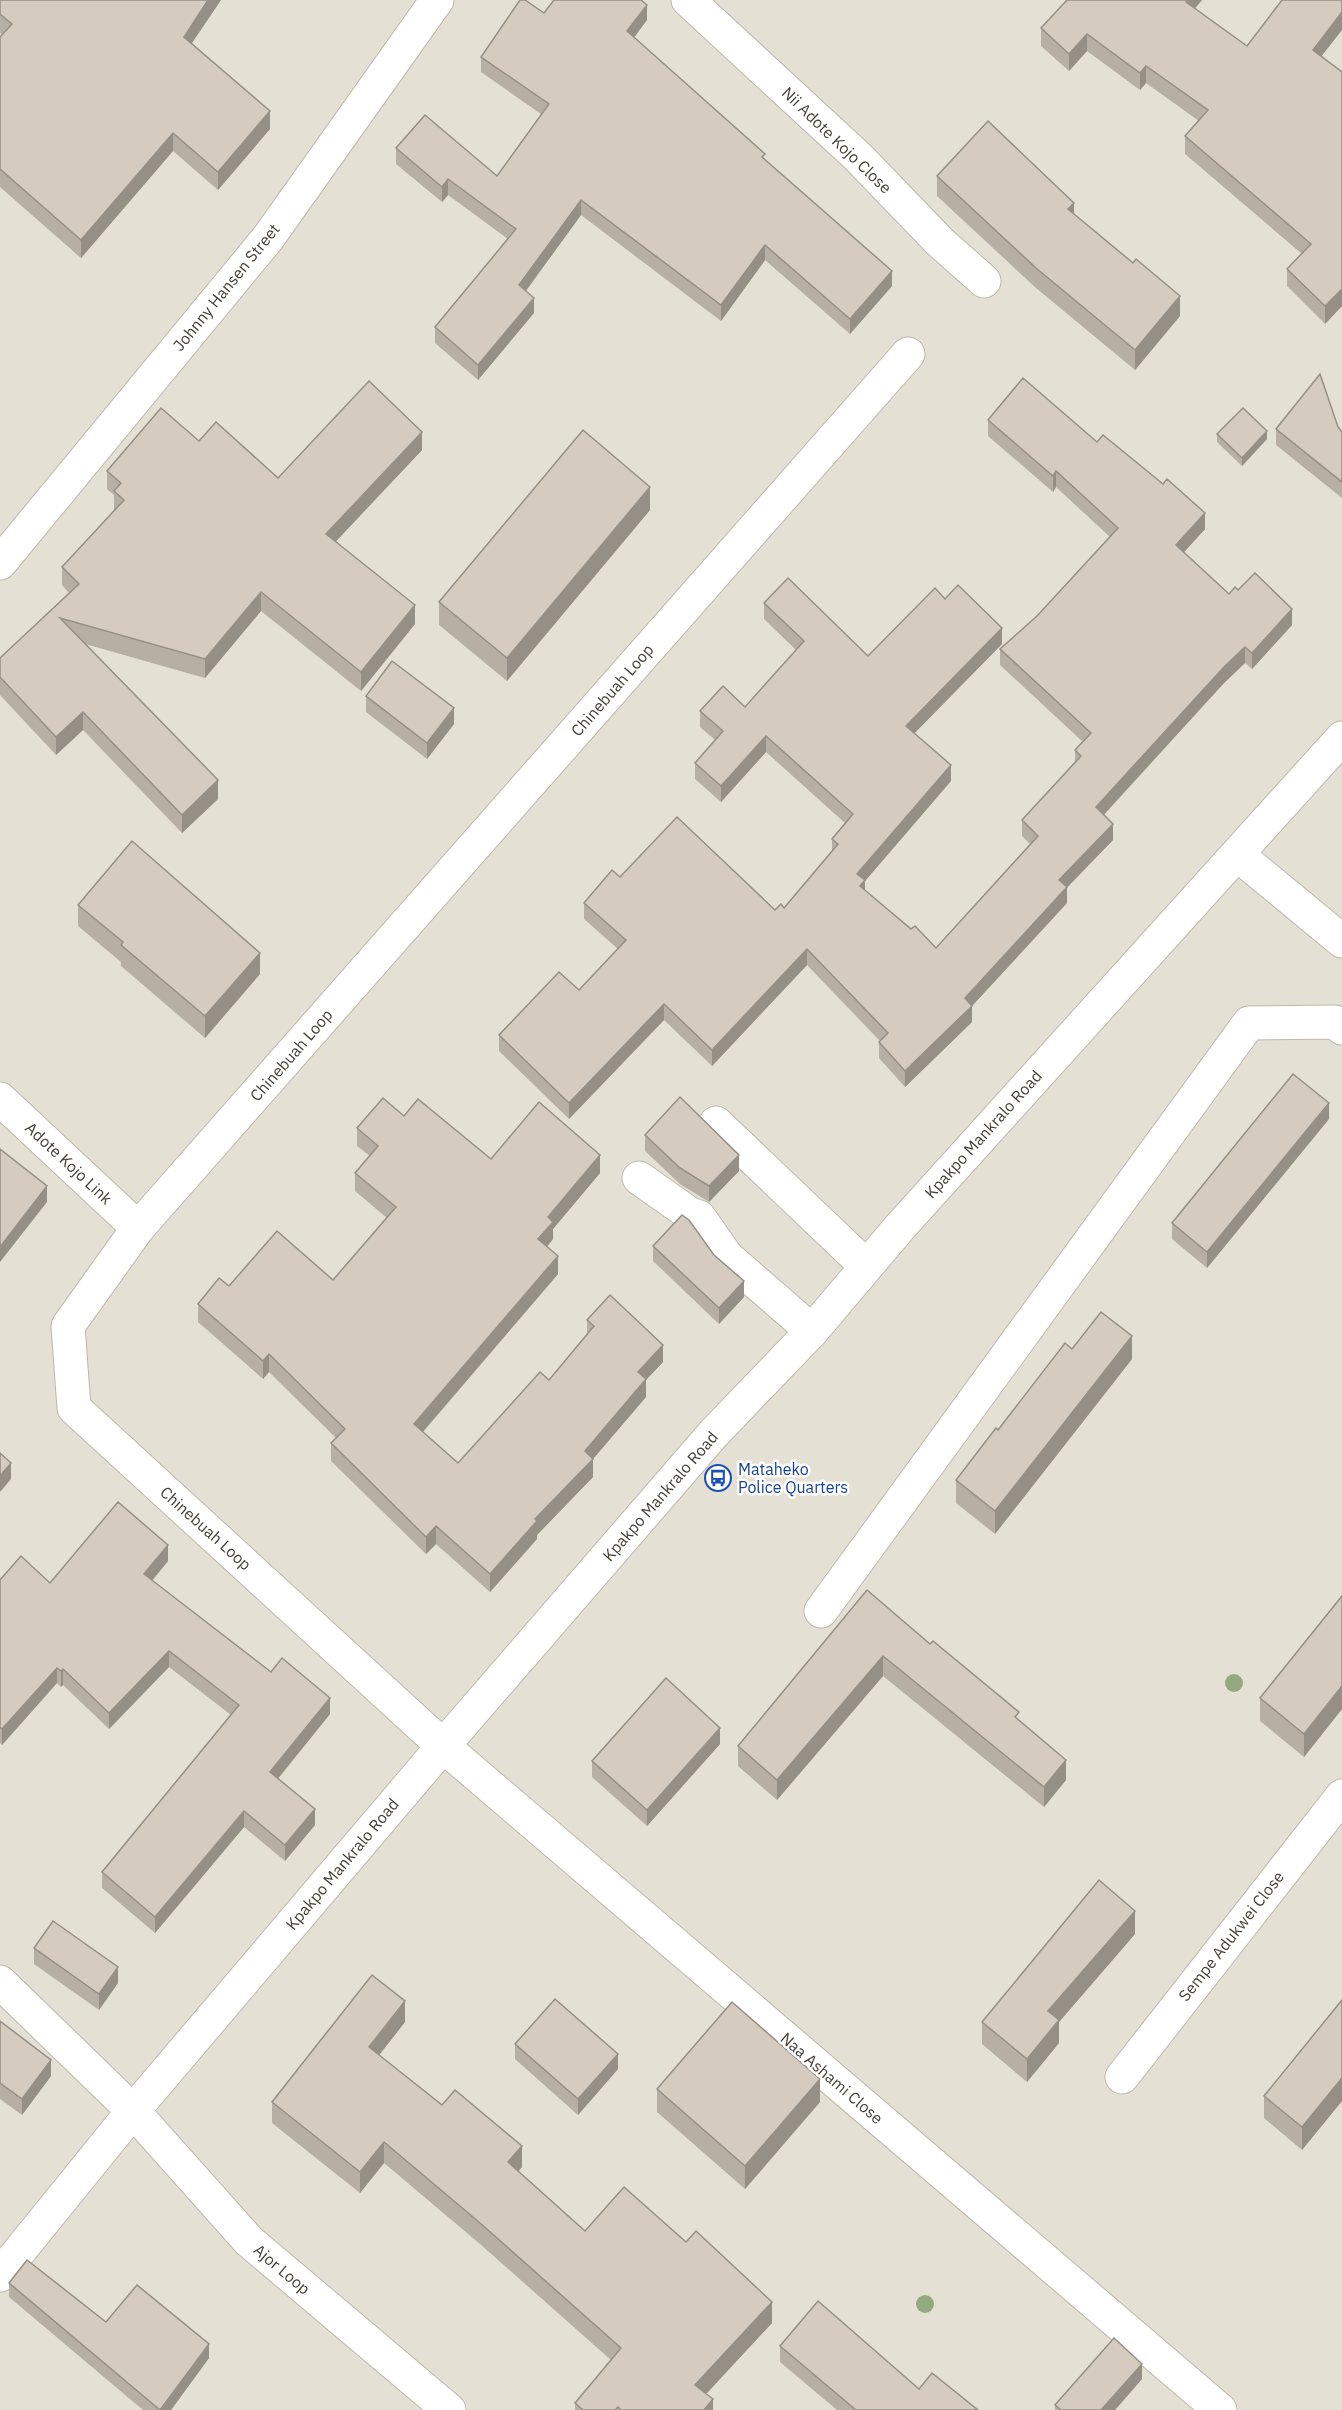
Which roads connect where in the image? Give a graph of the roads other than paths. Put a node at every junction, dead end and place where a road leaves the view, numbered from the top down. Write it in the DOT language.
graph roads {
  1 [pos="437,0"];
  2 [pos="688,0"];
  3 [pos="984,281"];
  4 [pos="908,354"];
  5 [pos="0,563"];
  6 [pos="1342,738"];
  7 [pos="1238,855"];
  8 [pos="1342,941"];
  9 [pos="1342,1028"];
  10 [pos="0,1099"];
  11 [pos="716,1123"];
  12 [pos="639,1178"];
  13 [pos="138,1228"];
  14 [pos="866,1266"];
  15 [pos="812,1331"];
  16 [pos="821,1611"];
  17 [pos="443,1746"];
  18 [pos="1342,1796"];
  19 [pos="0,1982"];
  20 [pos="1122,2077"];
  21 [pos="133,2111"];
  22 [pos="0,2275"];
  23 [pos="449,2410"];
  24 [pos="1220,2410"];
  1 -- 5 [label="street, Johnny Hansen Street"];
  2 -- 3 [label="street, Nii Adote Kojo Close"];
  4 -- 13 [label="street, Chinebuah Loop"];
  6 -- 7 [label="street, Kpakpo Mankralo Road"];
  7 -- 8 [label="street"];
  7 -- 14 [label="street, Kpakpo Mankralo Road"];
  9 -- 16 [label="street"];
  10 -- 13 [label="street, Adote Kojo Link"];
  11 -- 14 [label="street"];
  12 -- 15 [label="street"];
  13 -- 17 [label="street, Chinebuah Loop"];
  14 -- 15 [label="street, Kpakpo Mankralo Road"];
  15 -- 17 [label="street, Kpakpo Mankralo Road"];
  17 -- 21 [label="street, Kpakpo Mankralo Road"];
  17 -- 24 [label="street, Naa Ashami Close"];
  18 -- 20 [label="street, Sempe Adukwei Close"];
  19 -- 21 [label="street"];
  21 -- 22 [label="street, Kpakpo Mankralo Road"];
  21 -- 23 [label="street, Ajor Loop"];
}
